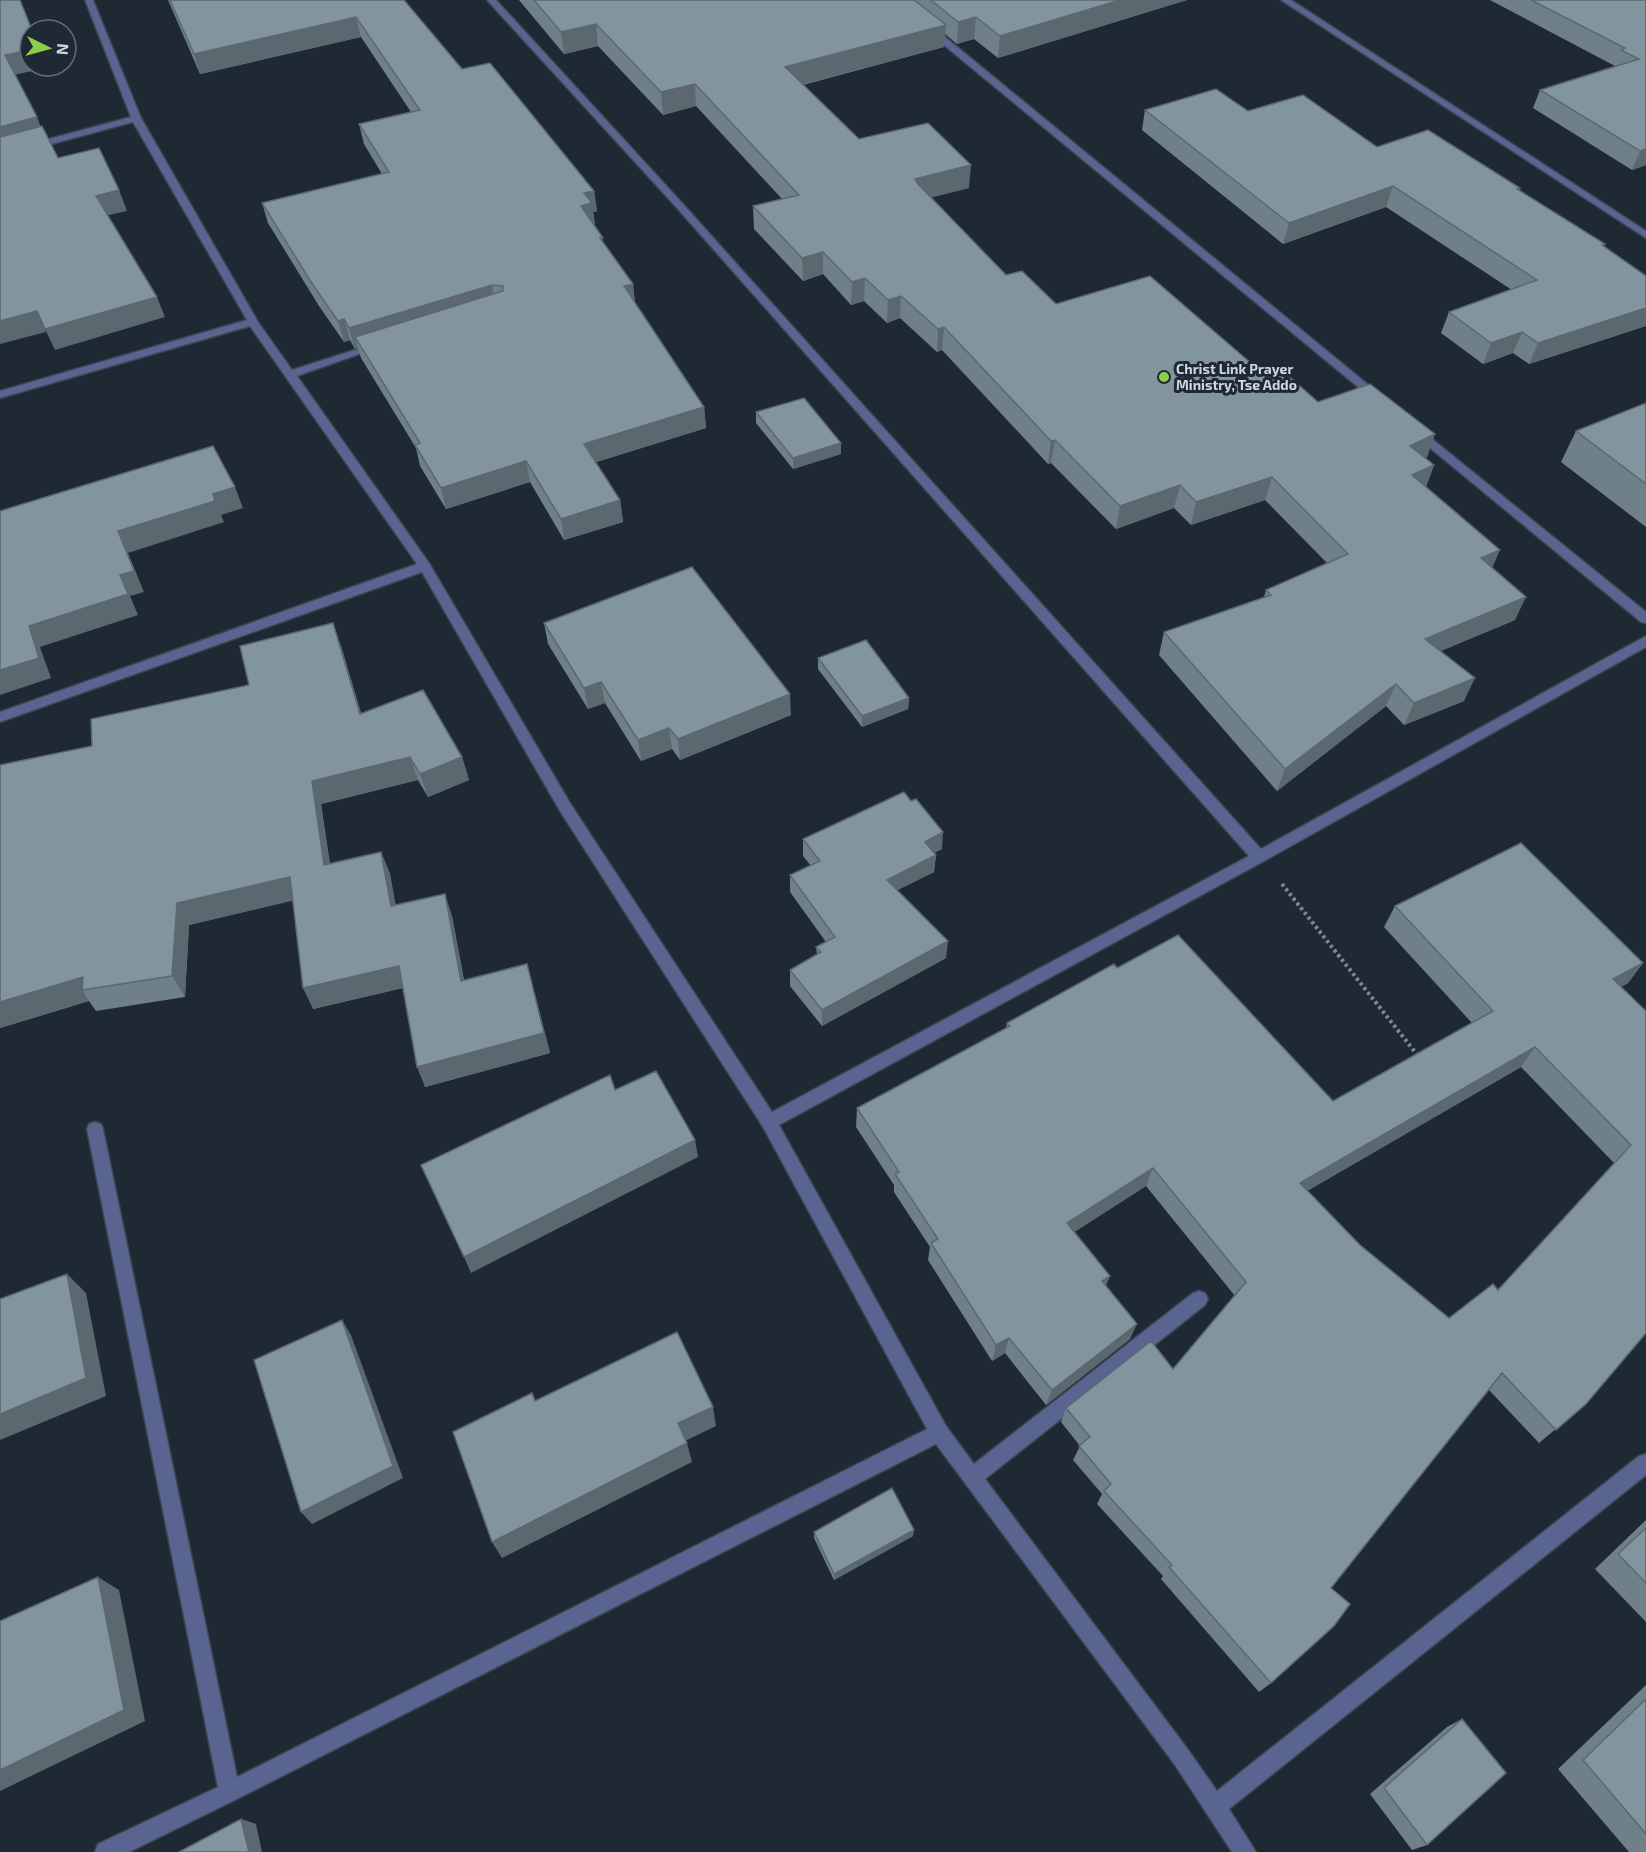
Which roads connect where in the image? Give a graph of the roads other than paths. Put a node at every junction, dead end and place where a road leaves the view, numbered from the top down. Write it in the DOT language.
graph roads {
  1 [pos="89,0"];
  2 [pos="491,0"];
  3 [pos="1285,0"];
  4 [pos="921,22"];
  5 [pos="136,118"];
  6 [pos="0,155"];
  7 [pos="1646,235"];
  8 [pos="254,322"];
  9 [pos="392,342"];
  10 [pos="291,374"];
  11 [pos="0,395"];
  12 [pos="1387,406"];
  13 [pos="1406,421"];
  14 [pos="425,566"];
  15 [pos="1646,619"];
  16 [pos="1646,641"];
  17 [pos="0,717"];
  18 [pos="1259,856"];
  19 [pos="770,1122"];
  20 [pos="95,1129"];
  21 [pos="1199,1299"];
  22 [pos="939,1433"];
  23 [pos="1646,1463"];
  24 [pos="973,1477"];
  25 [pos="230,1792"];
  26 [pos="1215,1806"];
  27 [pos="106,1852"];
  28 [pos="1245,1852"];
  1 -- 5 [label="street"];
  2 -- 18 [label="street"];
  3 -- 7 [label="street"];
  4 -- 12 [label="street"];
  5 -- 6 [label="street"];
  5 -- 8 [label="street"];
  8 -- 10 [label="street"];
  8 -- 11 [label="street"];
  9 -- 10 [label="street"];
  10 -- 14 [label="street"];
  13 -- 15 [label="street"];
  14 -- 17 [label="street"];
  14 -- 19 [label="street"];
  16 -- 18 [label="street"];
  18 -- 19 [label="street"];
  19 -- 22 [label="street"];
  20 -- 25 [label="street"];
  21 -- 24 [label="street"];
  22 -- 24 [label="street"];
  22 -- 25 [label="street"];
  23 -- 26 [label="street"];
  24 -- 26 [label="street"];
  25 -- 27 [label="street"];
  26 -- 28 [label="street"];
}
